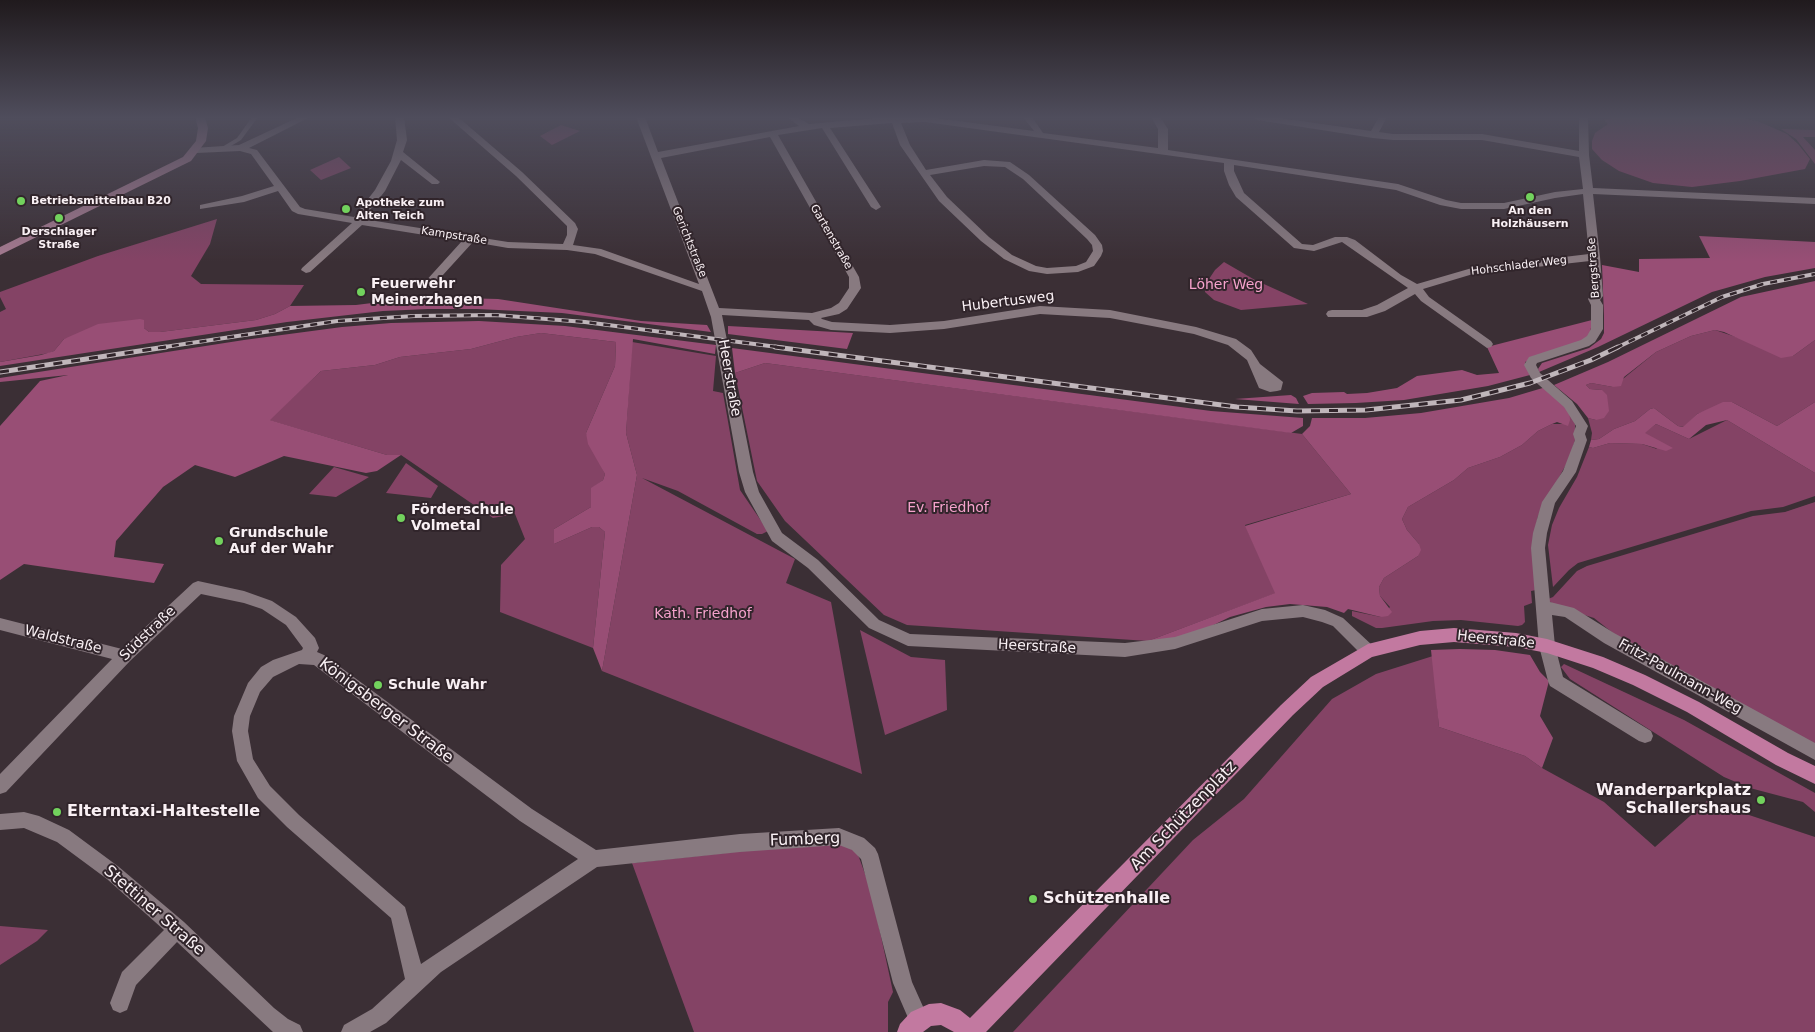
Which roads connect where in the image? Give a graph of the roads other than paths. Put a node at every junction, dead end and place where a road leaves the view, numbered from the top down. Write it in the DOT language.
graph roads {
  1 [pos="177,165"];
  2 [pos="264,165"];
  3 [pos="392,165"];
  4 [pos="414,165"];
  5 [pos="509,165"];
  6 [pos="659,165"];
  7 [pos="791,165"];
  8 [pos="849,165"];
  9 [pos="919,165"];
  10 [pos="971,165"];
  11 [pos="1006,165"];
  12 [pos="1229,165"];
  13 [pos="1256,165"];
  14 [pos="1585,165"];
  15 [pos="924,173"];
  16 [pos="435,182"];
  17 [pos="280,187"];
  18 [pos="1587,191"];
  19 [pos="1815,201"];
  20 [pos="204,207"];
  21 [pos="876,207"];
  22 [pos="358,220"];
  23 [pos="470,239"];
  24 [pos="567,247"];
  25 [pos="0,252"];
  26 [pos="1595,257"];
  27 [pos="306,270"];
  28 [pos="428,286"];
  29 [pos="707,288"];
  30 [pos="1416,288"];
  31 [pos="716,312"];
  32 [pos="1332,314"];
  33 [pos="812,317"];
  34 [pos="1487,344"];
  35 [pos="1255,366"];
  36 [pos="1543,607"];
  37 [pos="0,624"];
  38 [pos="1547,646"];
  39 [pos="1368,651"];
  40 [pos="125,656"];
  41 [pos="307,656"];
  42 [pos="1645,736"];
  43 [pos="1815,752"];
  44 [pos="1815,775"];
  45 [pos="0,786"];
  46 [pos="0,822"];
  47 [pos="594,859"];
  48 [pos="177,929"];
  49 [pos="415,981"];
  50 [pos="120,1003"];
  51 [pos="913,1026"];
  52 [pos="293,1032"];
  53 [pos="351,1032"];
  54 [pos="967,1032"];
  55 [pos="971,1032"];
  1 -- 25 [label="main road"];
  2 -- 17 [label="street, Kampstraße"];
  3 -- 22 [label="street"];
  4 -- 16 [label="street"];
  5 -- 24 [label="street"];
  6 -- 29 [label="street, Gerichtstraße"];
  7 -- 33 [label="street, Gartenstraße"];
  8 -- 21 [label="street"];
  9 -- 15 [label="street"];
  10 -- 15 [label="street"];
  11 -- 15 [label="street"];
  12 -- 30 [label="street"];
  13 -- 18 [label="street"];
  14 -- 18 [label="street, Bergstraße"];
  17 -- 20 [label="street"];
  17 -- 22 [label="street, Kampstraße"];
  18 -- 19 [label="street"];
  18 -- 26 [label="street, Bergstraße"];
  22 -- 23 [label="street, Kampstraße"];
  22 -- 27 [label="street"];
  23 -- 24 [label="street, Kampstraße"];
  23 -- 28 [label="street"];
  24 -- 29 [label="street, Kampstraße"];
  26 -- 30 [label="street, Hohschlader Weg"];
  26 -- 36 [label="street, Bergstraße"];
  29 -- 31 [label="street, Gerichtstraße"];
  30 -- 32 [label="street, Hohschlader Weg"];
  30 -- 34 [label="street"];
  31 -- 33 [label="street, Gartenstraße"];
  31 -- 39 [label="street, Heerstraße"];
  33 -- 35 [label="street, Hubertusweg"];
  36 -- 38 [label="street"];
  36 -- 43 [label="street, Fritz-Paulmann-Weg"];
  37 -- 40 [label="street, Waldstraße"];
  38 -- 39 [label="main road, Heerstraße"];
  38 -- 42 [label="street, Heerstraße"];
  38 -- 44 [label="main road, Heerstraße"];
  39 -- 55 [label="main road, Am Schützenplatz"];
  40 -- 41 [label="street, Südstraße"];
  40 -- 45 [label="street, Südstraße"];
  41 -- 47 [label="street, Königsberger Straße"];
  41 -- 49 [label="street, Königsberger Straße"];
  46 -- 48 [label="street, Stettiner Straße"];
  47 -- 49 [label="street"];
  47 -- 51 [label="street, Fumberg"];
  48 -- 50 [label="street"];
  48 -- 52 [label="street, Stettiner Straße"];
  49 -- 53 [label="street"];
  51 -- 54 [label="main road"];
}
